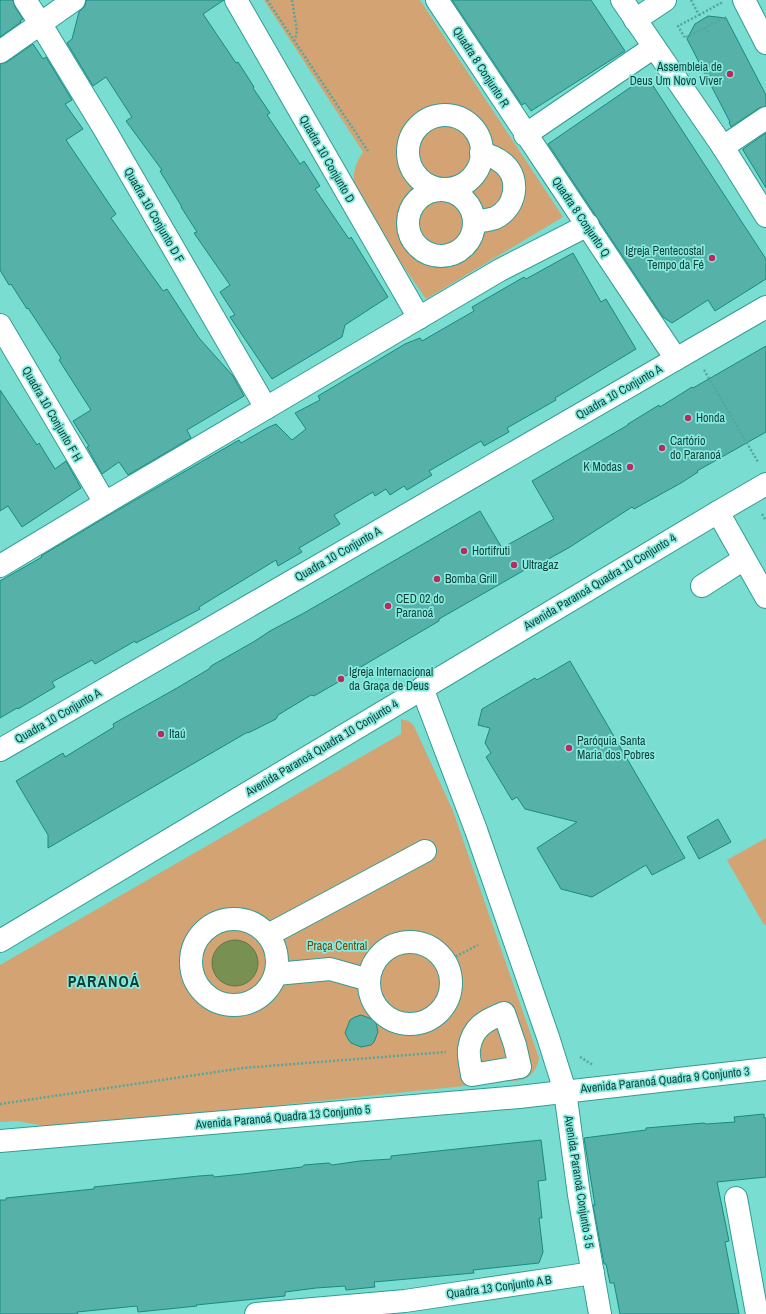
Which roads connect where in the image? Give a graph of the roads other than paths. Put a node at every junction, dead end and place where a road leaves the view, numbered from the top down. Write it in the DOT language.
graph roads {
  1 [pos="25,0"];
  2 [pos="74,0"];
  3 [pos="236,0"];
  4 [pos="437,0"];
  5 [pos="622,0"];
  6 [pos="665,0"];
  7 [pos="744,0"];
  8 [pos="635,20"];
  9 [pos="40,23"];
  10 [pos="766,43"];
  11 [pos="654,47"];
  12 [pos="0,52"];
  13 [pos="766,118"];
  14 [pos="526,135"];
  15 [pos="723,147"];
  16 [pos="481,153"];
  17 [pos="442,190"];
  18 [pos="766,216"];
  19 [pos="474,221"];
  20 [pos="588,225"];
  21 [pos="766,307"];
  22 [pos="419,318"];
  23 [pos="0,325"];
  24 [pos="684,355"];
  25 [pos="266,408"];
  26 [pos="766,484"];
  27 [pos="105,503"];
  28 [pos="718,512"];
  29 [pos="744,559"];
  30 [pos="0,566"];
  31 [pos="702,586"];
  32 [pos="766,597"];
  33 [pos="422,688"];
  34 [pos="0,750"];
  35 [pos="425,851"];
  36 [pos="268,935"];
  37 [pos="1,938"];
  38 [pos="276,974"];
  39 [pos="369,980"];
  40 [pos="766,1069"];
  41 [pos="565,1091"];
  42 [pos="0,1142"];
  43 [pos="736,1198"];
  44 [pos="593,1273"];
  45 [pos="757,1273"];
  46 [pos="406,1308"];
  47 [pos="256,1314"];
  48 [pos="600,1314"];
  49 [pos="757,1314"];
  1 -- 9 [label="street, Quadra 10 Conjunto D F"];
  2 -- 9 [label="street"];
  3 -- 22 [label="street, Quadra 10 Conjunto D"];
  4 -- 14 [label="street, Quadra 8 Conjunto R"];
  5 -- 8 [label="street"];
  6 -- 8 [label="street"];
  7 -- 10 [label="street"];
  8 -- 11 [label="street"];
  9 -- 12 [label="street"];
  9 -- 25 [label="street, Quadra 10 Conjunto D F"];
  11 -- 14 [label="street"];
  11 -- 15 [label="street"];
  13 -- 15 [label="street"];
  14 -- 20 [label="street, Quadra 8 Conjunto Q"];
  15 -- 18 [label="street"];
  16 -- 17 [label="street"];
  16 -- 17 [label="street"];
  16 -- 19 [label="street"];
  17 -- 19 [label="street"];
  17 -- 19 [label="street"];
  20 -- 22 [label="street"];
  20 -- 24 [label="street, Quadra 8 Conjunto Q"];
  21 -- 24 [label="street, Quadra 10 Conjunto A"];
  22 -- 25 [label="street"];
  23 -- 27 [label="street, Quadra 10 Conjunto F H"];
  24 -- 34 [label="street, Quadra 10 Conjunto A"];
  25 -- 27 [label="street"];
  26 -- 28 [label="street, Avenida Paranoá Quadra 10 Conjunto 4"];
  27 -- 30 [label="street"];
  28 -- 29 [label="street"];
  28 -- 33 [label="street, Avenida Paranoá Quadra 10 Conjunto 4"];
  29 -- 31 [label="street"];
  29 -- 32 [label="street"];
  33 -- 37 [label="street, Avenida Paranoá Quadra 10 Conjunto 4"];
  33 -- 41 [label="street, Avenida Paranoá Conjunto 3 5"];
  35 -- 36 [label="street"];
  36 -- 38 [label="street"];
  36 -- 38 [label="street"];
  38 -- 39 [label="street"];
  39 -- 39 [label="street"];
  40 -- 41 [label="street, Avenida Paranoá Quadra 9 Conjunto 3"];
  41 -- 42 [label="street, Avenida Paranoá Quadra 13 Conjunto 5"];
  41 -- 44 [label="street, Avenida Paranoá Conjunto 3 5"];
  43 -- 45 [label="street"];
  44 -- 46 [label="street, Quadra 13 Conjunto A B"];
  44 -- 48 [label="street, Avenida Paranoá Conjunto 3 5"];
  45 -- 49 [label="street"];
  46 -- 47 [label="street, Quadra 13 Conjunto A B"];
}
